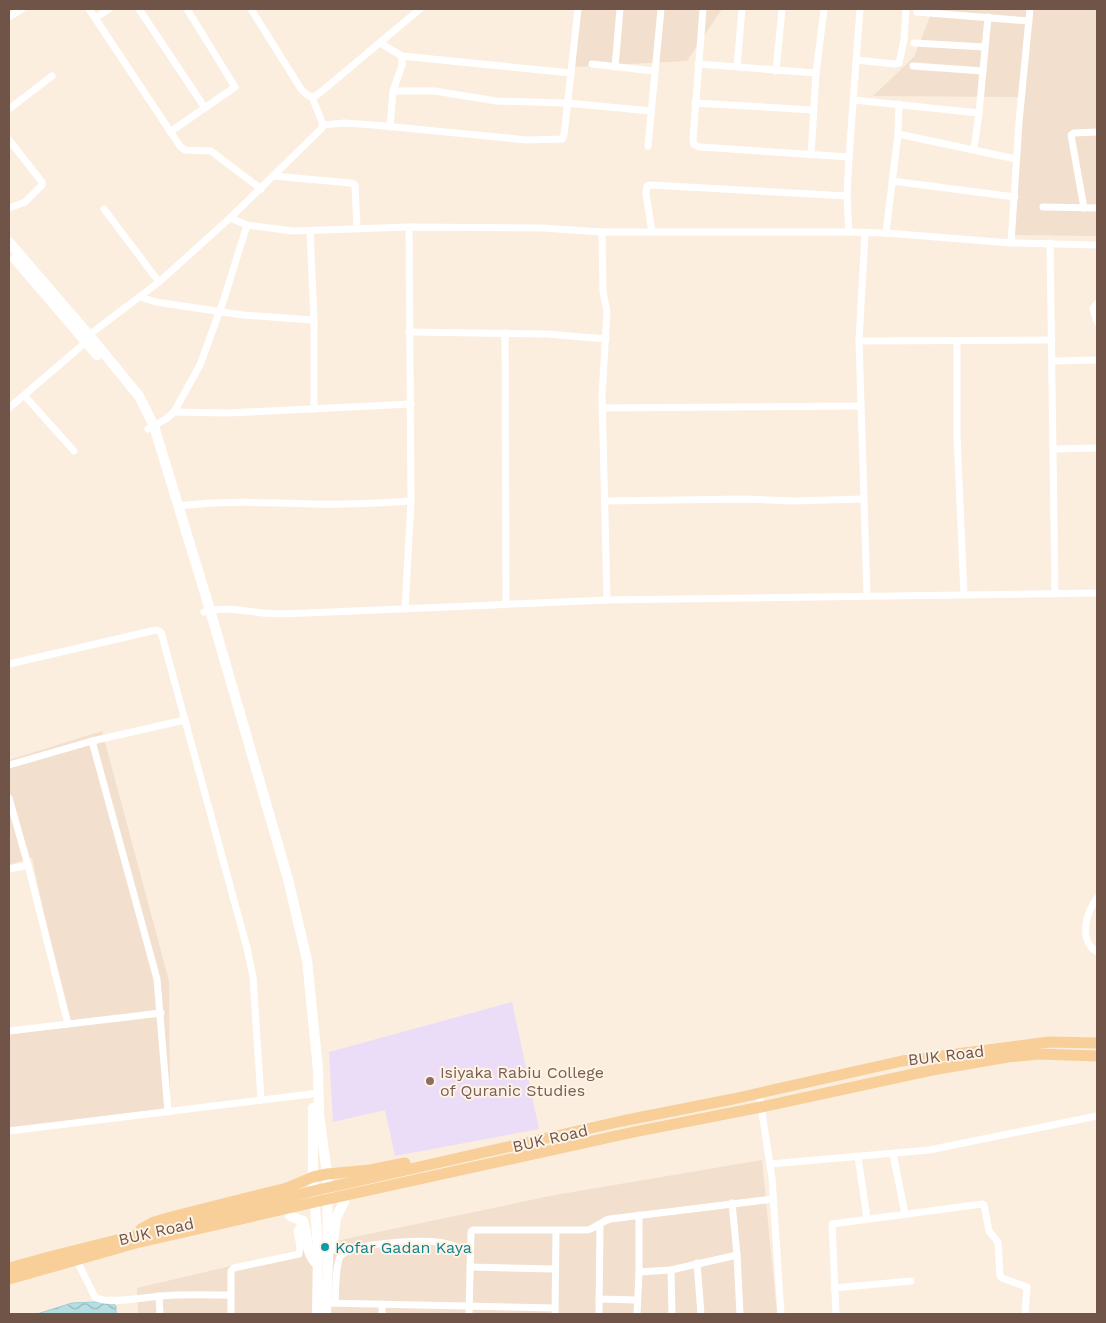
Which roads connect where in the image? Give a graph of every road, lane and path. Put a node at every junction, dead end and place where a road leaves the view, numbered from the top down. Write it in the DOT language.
graph roads {
  1 [pos="22,9"];
  2 [pos="89,9"];
  3 [pos="109,9"];
  4 [pos="139,9"];
  5 [pos="187,9"];
  6 [pos="251,9"];
  7 [pos="420,9"];
  8 [pos="578,9"];
  9 [pos="620,9"];
  10 [pos="661,9"];
  11 [pos="703,9"];
  12 [pos="742,9"];
  13 [pos="782,9"];
  14 [pos="824,9"];
  15 [pos="860,9"];
  16 [pos="906,9"];
  17 [pos="1030,9"];
  18 [pos="917,12"];
  19 [pos="9,17"];
  20 [pos="988,17"];
  21 [pos="95,18"];
  22 [pos="1029,21"];
  23 [pos="380,43"];
  24 [pos="914,43"];
  25 [pos="985,47"];
  26 [pos="402,56"];
  27 [pos="856,60"];
  28 [pos="592,64"];
  29 [pos="698,64"];
  30 [pos="737,66"];
  31 [pos="913,66"];
  32 [pos="615,67"];
  33 [pos="776,70"];
  34 [pos="983,71"];
  35 [pos="654,72"];
  36 [pos="571,73"];
  37 [pos="816,73"];
  38 [pos="52,76"];
  39 [pos="393,91"];
  40 [pos="312,97"];
  41 [pos="854,100"];
  42 [pos="568,103"];
  43 [pos="695,104"];
  44 [pos="898,104"];
  45 [pos="205,108"];
  46 [pos="9,109"];
  47 [pos="813,110"];
  48 [pos="651,111"];
  49 [pos="979,113"];
  50 [pos="323,125"];
  51 [pos="390,126"];
  52 [pos="170,132"];
  53 [pos="1097,132"];
  54 [pos="898,134"];
  55 [pos="9,140"];
  56 [pos="648,146"];
  57 [pos="974,149"];
  58 [pos="811,155"];
  59 [pos="849,157"];
  60 [pos="1016,159"];
  61 [pos="273,176"];
  62 [pos="892,181"];
  63 [pos="261,189"];
  64 [pos="847,196"];
  65 [pos="1015,197"];
  66 [pos="1043,207"];
  67 [pos="9,208"];
  68 [pos="1084,208"];
  69 [pos="1097,208"];
  70 [pos="104,209"];
  71 [pos="230,218"];
  72 [pos="247,225"];
  73 [pos="409,227"];
  74 [pos="357,228"];
  75 [pos="310,231"];
  76 [pos="602,232"];
  77 [pos="652,232"];
  78 [pos="849,232"];
  79 [pos="864,232"];
  80 [pos="886,233"];
  81 [pos="9,242"];
  82 [pos="1012,242"];
  83 [pos="1050,243"];
  84 [pos="1097,245"];
  85 [pos="9,251"];
  86 [pos="160,282"];
  87 [pos="140,297"];
  88 [pos="1097,303"];
  89 [pos="220,312"];
  90 [pos="314,320"];
  91 [pos="1097,322"];
  92 [pos="409,332"];
  93 [pos="505,333"];
  94 [pos="88,338"];
  95 [pos="606,339"];
  96 [pos="1052,340"];
  97 [pos="859,341"];
  98 [pos="957,341"];
  99 [pos="1097,360"];
  100 [pos="1052,361"];
  101 [pos="24,394"];
  102 [pos="412,404"];
  103 [pos="860,406"];
  104 [pos="9,408"];
  105 [pos="602,408"];
  106 [pos="314,409"];
  107 [pos="174,412"];
  108 [pos="151,427"];
  109 [pos="1097,448"];
  110 [pos="1053,449"];
  111 [pos="74,451"];
  112 [pos="863,499"];
  113 [pos="411,501"];
  114 [pos="605,501"];
  115 [pos="178,506"];
  116 [pos="1097,593"];
  117 [pos="1055,594"];
  118 [pos="964,595"];
  119 [pos="867,596"];
  120 [pos="607,600"];
  121 [pos="506,604"];
  122 [pos="405,609"];
  123 [pos="207,611"];
  124 [pos="9,664"];
  125 [pos="185,720"];
  126 [pos="92,741"];
  127 [pos="9,764"];
  128 [pos="9,798"];
  129 [pos="28,865"];
  130 [pos="9,870"];
  131 [pos="1097,898"];
  132 [pos="1097,952"];
  133 [pos="160,1012"];
  134 [pos="68,1024"];
  135 [pos="9,1031"];
  136 [pos="1097,1043"];
  137 [pos="1097,1056"];
  138 [pos="316,1093"];
  139 [pos="759,1093"];
  140 [pos="261,1100"];
  141 [pos="761,1107"];
  142 [pos="168,1112"];
  143 [pos="1097,1116"];
  144 [pos="9,1131"];
  145 [pos="519,1146"];
  146 [pos="535,1154"];
  147 [pos="893,1154"];
  148 [pos="858,1157"];
  149 [pos="770,1164"];
  150 [pos="327,1174"];
  151 [pos="313,1177"];
  152 [pos="773,1199"];
  153 [pos="344,1202"];
  154 [pos="732,1203"];
  155 [pos="328,1207"];
  156 [pos="315,1210"];
  157 [pos="905,1214"];
  158 [pos="639,1215"];
  159 [pos="290,1216"];
  160 [pos="867,1218"];
  161 [pos="303,1221"];
  162 [pos="600,1226"];
  163 [pos="556,1231"];
  164 [pos="132,1240"];
  165 [pos="470,1251"];
  166 [pos="737,1255"];
  167 [pos="77,1261"];
  168 [pos="322,1263"];
  169 [pos="697,1263"];
  170 [pos="9,1268"];
  171 [pos="470,1268"];
  172 [pos="555,1269"];
  173 [pos="671,1270"];
  174 [pos="639,1272"];
  175 [pos="9,1278"];
  176 [pos="910,1281"];
  177 [pos="834,1288"];
  178 [pos="232,1295"];
  179 [pos="159,1296"];
  180 [pos="599,1299"];
  181 [pos="637,1300"];
  182 [pos="331,1303"];
  183 [pos="382,1304"];
  184 [pos="469,1306"];
  185 [pos="555,1311"];
  186 [pos="160,1314"];
  187 [pos="231,1314"];
  188 [pos="317,1314"];
  189 [pos="326,1314"];
  190 [pos="382,1314"];
  191 [pos="469,1314"];
  192 [pos="598,1314"];
  193 [pos="637,1314"];
  194 [pos="672,1314"];
  195 [pos="701,1314"];
  196 [pos="740,1314"];
  197 [pos="781,1314"];
  198 [pos="836,1314"];
  199 [pos="1025,1314"];
  1 -- 19 [label="street"];
  2 -- 21 [label="street"];
  3 -- 21 [label="street"];
  4 -- 45 [label="street"];
  5 -- 45 [label="street"];
  6 -- 40 [label="street"];
  7 -- 23 [label="street"];
  8 -- 36 [label="street"];
  9 -- 32 [label="street"];
  10 -- 35 [label="street"];
  11 -- 29 [label="street"];
  12 -- 30 [label="street"];
  13 -- 33 [label="street"];
  14 -- 37 [label="street"];
  15 -- 27 [label="street"];
  16 -- 27 [label="street"];
  17 -- 22 [label="street"];
  18 -- 20 [label="street"];
  20 -- 22 [label="street"];
  20 -- 25 [label="street"];
  21 -- 52 [label="street"];
  22 -- 60 [label="street"];
  23 -- 26 [label="street"];
  23 -- 40 [label="street"];
  24 -- 25 [label="street"];
  25 -- 34 [label="street"];
  26 -- 36 [label="street"];
  26 -- 39 [label="street"];
  27 -- 41 [label="street"];
  28 -- 32 [label="street"];
  29 -- 30 [label="street"];
  29 -- 43 [label="street"];
  30 -- 33 [label="street"];
  31 -- 34 [label="street"];
  32 -- 35 [label="street"];
  33 -- 37 [label="street"];
  34 -- 49 [label="street"];
  35 -- 48 [label="street"];
  36 -- 42 [label="street"];
  37 -- 47 [label="street"];
  38 -- 46 [label="street"];
  39 -- 42 [label="street"];
  39 -- 51 [label="street"];
  40 -- 50 [label="street"];
  41 -- 44 [label="street"];
  41 -- 59 [label="street"];
  42 -- 48 [label="street"];
  42 -- 51 [label="street"];
  43 -- 47 [label="street"];
  43 -- 58 [label="street"];
  44 -- 49 [label="street"];
  44 -- 54 [label="street"];
  45 -- 52 [label="street"];
  47 -- 58 [label="street"];
  48 -- 56 [label="street"];
  49 -- 57 [label="street"];
  50 -- 51 [label="street"];
  50 -- 61 [label="street"];
  52 -- 63 [label="street"];
  53 -- 68 [label="street"];
  54 -- 57 [label="street"];
  54 -- 62 [label="street"];
  55 -- 67 [label="street"];
  57 -- 60 [label="street"];
  58 -- 59 [label="street"];
  59 -- 64 [label="street"];
  60 -- 65 [label="street"];
  61 -- 63 [label="street"];
  61 -- 74 [label="street"];
  62 -- 65 [label="street"];
  62 -- 80 [label="street"];
  63 -- 71 [label="street"];
  64 -- 77 [label="street"];
  64 -- 78 [label="street"];
  65 -- 82 [label="street"];
  66 -- 68 [label="street"];
  68 -- 69 [label="street"];
  70 -- 86 [label="street"];
  71 -- 72 [label="street"];
  71 -- 86 [label="street"];
  72 -- 75 [label="street"];
  72 -- 89 [label="street"];
  73 -- 74 [label="street"];
  73 -- 76 [label="street"];
  73 -- 92 [label="street"];
  74 -- 75 [label="street"];
  75 -- 90 [label="street"];
  76 -- 77 [label="street"];
  76 -- 95 [label="street"];
  77 -- 78 [label="street"];
  78 -- 79 [label="street"];
  79 -- 80 [label="street"];
  79 -- 97 [label="street"];
  80 -- 82 [label="street"];
  81 -- 94 [label="main road"];
  82 -- 83 [label="street"];
  83 -- 84 [label="street"];
  83 -- 96 [label="street"];
  85 -- 94 [label="main road"];
  86 -- 87 [label="street"];
  87 -- 89 [label="street"];
  87 -- 94 [label="street"];
  88 -- 91 [label="street"];
  89 -- 90 [label="street"];
  89 -- 107 [label="street"];
  90 -- 106 [label="street"];
  92 -- 93 [label="street"];
  92 -- 102 [label="street"];
  93 -- 95 [label="street"];
  93 -- 121 [label="street"];
  94 -- 101 [label="street"];
  94 -- 108 [label="main road"];
  95 -- 105 [label="street"];
  96 -- 98 [label="street"];
  96 -- 100 [label="street"];
  97 -- 98 [label="street"];
  97 -- 103 [label="street"];
  98 -- 118 [label="street"];
  99 -- 100 [label="street"];
  100 -- 110 [label="street"];
  101 -- 104 [label="street"];
  101 -- 111 [label="street"];
  102 -- 106 [label="street"];
  102 -- 113 [label="street"];
  103 -- 105 [label="street"];
  103 -- 112 [label="street"];
  105 -- 114 [label="street"];
  106 -- 107 [label="street"];
  107 -- 108 [label="street"];
  108 -- 115 [label="main road"];
  108 -- 123 [label="main road"];
  109 -- 110 [label="street"];
  110 -- 117 [label="street"];
  112 -- 114 [label="street"];
  112 -- 119 [label="street"];
  113 -- 115 [label="street"];
  113 -- 122 [label="street"];
  114 -- 120 [label="street"];
  115 -- 123 [label="main road"];
  116 -- 117 [label="street"];
  117 -- 118 [label="street"];
  118 -- 119 [label="street"];
  119 -- 120 [label="street"];
  120 -- 121 [label="street"];
  121 -- 122 [label="street"];
  122 -- 123 [label="street"];
  123 -- 138 [label="main road"];
  124 -- 125 [label="street"];
  125 -- 126 [label="street"];
  125 -- 140 [label="street"];
  126 -- 127 [label="street"];
  126 -- 133 [label="street"];
  128 -- 129 [label="street"];
  129 -- 130 [label="street"];
  129 -- 134 [label="street"];
  131 -- 132 [label="street"];
  133 -- 134 [label="street"];
  133 -- 142 [label="street"];
  134 -- 135 [label="street"];
  136 -- 139 [label="main road, BUK Road"];
  137 -- 141 [label="main road, BUK Road"];
  138 -- 140 [label="street"];
  138 -- 150 [label="main road"];
  138 -- 151 [label="main road"];
  139 -- 141 [label="street"];
  139 -- 145 [label="main road, BUK Road"];
  140 -- 142 [label="street"];
  141 -- 146 [label="main road, BUK Road"];
  141 -- 149 [label="street"];
  142 -- 144 [label="street"];
  143 -- 147 [label="street"];
  145 -- 150 [label="main road"];
  145 -- 164 [label="main road, BUK Road"];
  146 -- 153 [label="main road"];
  146 -- 164 [label="main road, BUK Road"];
  147 -- 148 [label="street"];
  147 -- 157 [label="street"];
  148 -- 149 [label="street"];
  148 -- 160 [label="street"];
  149 -- 152 [label="street"];
  150 -- 151 [label="main road"];
  150 -- 155 [label="main road"];
  151 -- 156 [label="main road"];
  151 -- 164 [label="main road"];
  152 -- 154 [label="street"];
  152 -- 197 [label="street"];
  153 -- 155 [label="main road"];
  153 -- 168 [label="main road"];
  154 -- 158 [label="street"];
  154 -- 166 [label="street"];
  155 -- 156 [label="main road"];
  155 -- 168 [label="main road"];
  156 -- 159 [label="main road"];
  156 -- 168 [label="main road"];
  157 -- 160 [label="street"];
  157 -- 199 [label="street"];
  158 -- 162 [label="street"];
  158 -- 174 [label="street"];
  159 -- 161 [label="main road"];
  159 -- 164 [label="main road"];
  160 -- 177 [label="street"];
  161 -- 168 [label="main road"];
  161 -- 178 [label="street"];
  162 -- 163 [label="street"];
  162 -- 180 [label="street"];
  163 -- 165 [label="street"];
  163 -- 172 [label="street"];
  164 -- 167 [label="main road, BUK Road"];
  164 -- 170 [label="main road, BUK Road"];
  165 -- 171 [label="street"];
  165 -- 182 [label="street"];
  166 -- 169 [label="street"];
  166 -- 196 [label="street"];
  167 -- 175 [label="main road, BUK Road"];
  167 -- 179 [label="street"];
  168 -- 182 [label="main road"];
  168 -- 188 [label="main road"];
  169 -- 173 [label="street"];
  169 -- 195 [label="street"];
  171 -- 172 [label="street"];
  171 -- 184 [label="street"];
  172 -- 185 [label="street"];
  173 -- 174 [label="street"];
  173 -- 194 [label="street"];
  174 -- 181 [label="street"];
  176 -- 177 [label="street"];
  177 -- 198 [label="street"];
  178 -- 179 [label="street"];
  178 -- 187 [label="street"];
  179 -- 186 [label="street"];
  180 -- 181 [label="street"];
  180 -- 192 [label="street"];
  181 -- 193 [label="street"];
  182 -- 183 [label="street"];
  182 -- 189 [label="main road"];
  183 -- 184 [label="street"];
  183 -- 190 [label="street"];
  184 -- 185 [label="street"];
  184 -- 191 [label="street"];
}
